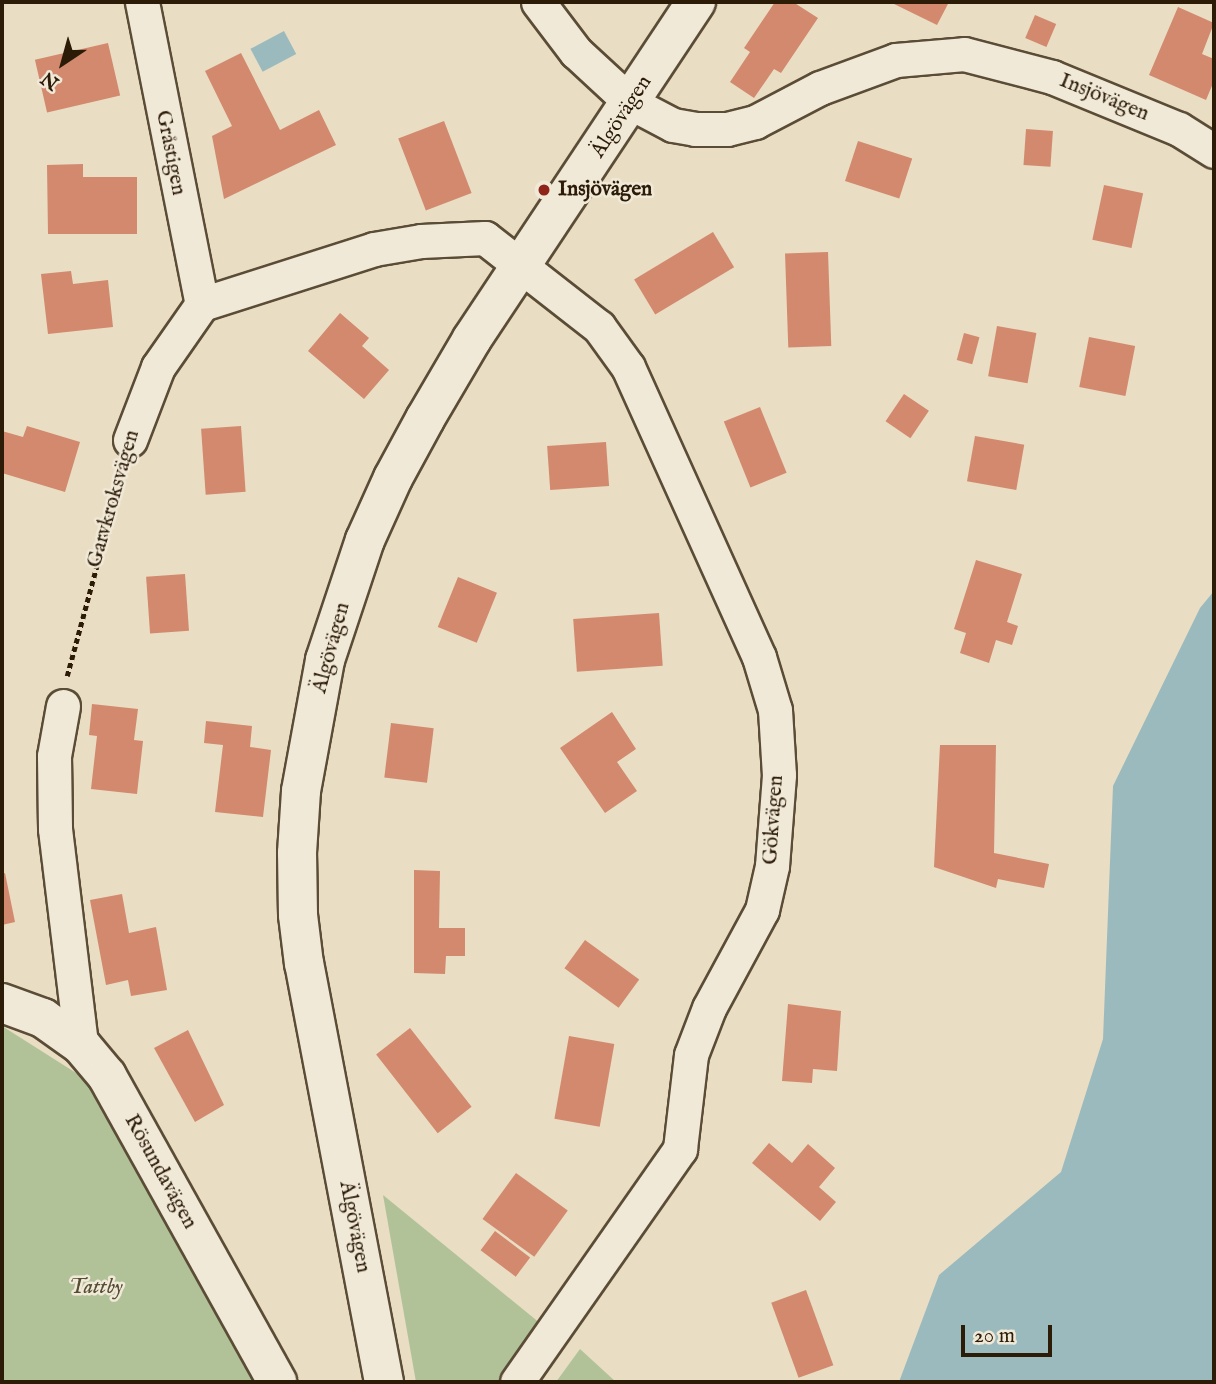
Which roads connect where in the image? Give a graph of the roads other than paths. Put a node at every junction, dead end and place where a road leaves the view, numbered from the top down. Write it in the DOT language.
graph roads {
  1 [pos="142,2"];
  2 [pos="538,2"];
  3 [pos="696,2"];
  4 [pos="631,103"];
  5 [pos="1214,151"];
  6 [pos="523,265"];
  7 [pos="202,304"];
  8 [pos="130,440"];
  9 [pos="63,706"];
  10 [pos="2,1003"];
  11 [pos="81,1045"];
  12 [pos="277,1382"];
  13 [pos="384,1382"];
  14 [pos="517,1382"];
  1 -- 7 [label="street, Gråstigen"];
  2 -- 4 [label="street, Insjövägen"];
  3 -- 4 [label="street, Älgövägen"];
  4 -- 5 [label="street, Insjövägen"];
  4 -- 6 [label="street, Älgövägen"];
  6 -- 7 [label="street"];
  6 -- 13 [label="street, Älgövägen"];
  6 -- 14 [label="street, Gökvägen"];
  7 -- 8 [label="street, Garvkroksvägen"];
  9 -- 11 [label="street"];
  10 -- 11 [label="street, Rösundavägen"];
  11 -- 12 [label="street, Rösundavägen"];
}
